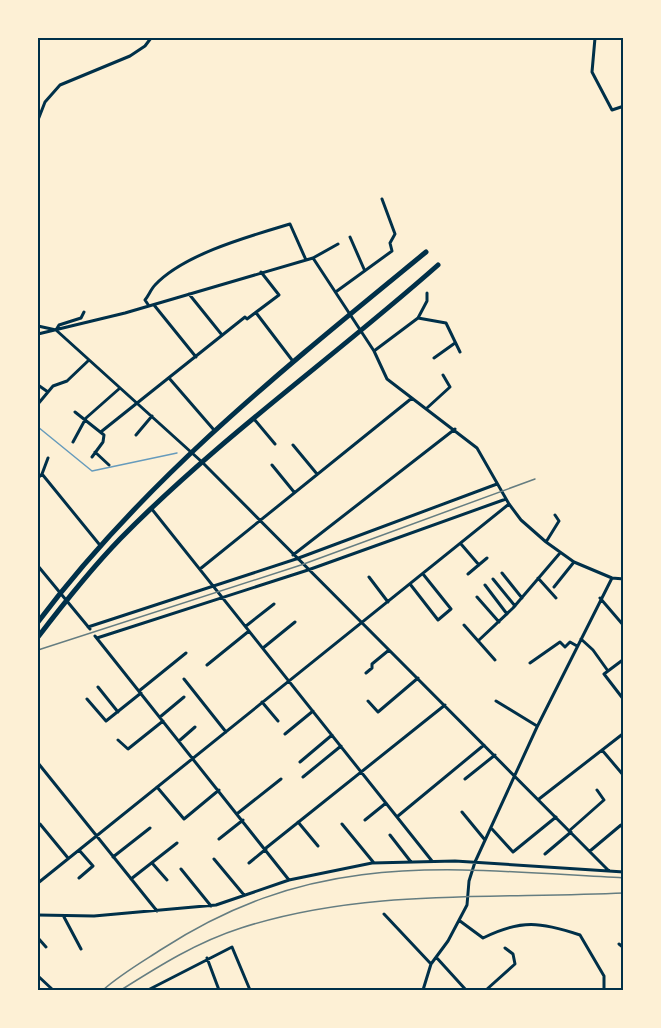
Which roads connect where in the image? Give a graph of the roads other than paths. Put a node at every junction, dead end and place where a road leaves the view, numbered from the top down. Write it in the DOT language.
graph roads {
  1 [pos="151,38"];
  2 [pos="595,38"];
  3 [pos="624,106"];
  4 [pos="38,120"];
  5 [pos="382,200"];
  6 [pos="350,237"];
  7 [pos="338,244"];
  8 [pos="426,252"];
  9 [pos="313,258"];
  10 [pos="306,260"];
  11 [pos="438,265"];
  12 [pos="364,269"];
  13 [pos="261,272"];
  14 [pos="337,291"];
  15 [pos="427,293"];
  16 [pos="189,294"];
  17 [pos="153,305"];
  18 [pos="149,306"];
  19 [pos="84,312"];
  20 [pos="257,314"];
  21 [pos="350,314"];
  22 [pos="418,318"];
  23 [pos="38,326"];
  24 [pos="56,330"];
  25 [pos="361,331"];
  26 [pos="38,334"];
  27 [pos="222,335"];
  28 [pos="455,343"];
  29 [pos="374,351"];
  30 [pos="459,352"];
  31 [pos="196,357"];
  32 [pos="434,358"];
  33 [pos="89,360"];
  34 [pos="292,360"];
  35 [pos="443,375"];
  36 [pos="170,378"];
  37 [pos="38,385"];
  38 [pos="120,388"];
  39 [pos="49,392"];
  40 [pos="412,398"];
  41 [pos="137,403"];
  42 [pos="38,404"];
  43 [pos="427,408"];
  44 [pos="75,412"];
  45 [pos="152,416"];
  46 [pos="254,419"];
  47 [pos="86,420"];
  48 [pos="455,429"];
  49 [pos="214,430"];
  50 [pos="102,431"];
  51 [pos="136,435"];
  52 [pos="73,442"];
  53 [pos="275,444"];
  54 [pos="293,445"];
  55 [pos="95,452"];
  56 [pos="190,453"];
  57 [pos="92,457"];
  58 [pos="48,458"];
  59 [pos="202,462"];
  60 [pos="109,465"];
  61 [pos="272,465"];
  62 [pos="40,474"];
  63 [pos="317,474"];
  64 [pos="38,478"];
  65 [pos="497,484"];
  66 [pos="294,492"];
  67 [pos="506,499"];
  68 [pos="509,504"];
  69 [pos="151,508"];
  70 [pos="555,515"];
  71 [pos="259,520"];
  72 [pos="546,542"];
  73 [pos="460,543"];
  74 [pos="99,544"];
  75 [pos="560,552"];
  76 [pos="295,557"];
  77 [pos="487,558"];
  78 [pos="574,562"];
  79 [pos="479,565"];
  80 [pos="38,566"];
  81 [pos="200,569"];
  82 [pos="308,570"];
  83 [pos="502,573"];
  84 [pos="423,574"];
  85 [pos="468,574"];
  86 [pos="369,577"];
  87 [pos="538,578"];
  88 [pos="612,578"];
  89 [pos="493,579"];
  90 [pos="624,579"];
  91 [pos="410,584"];
  92 [pos="485,585"];
  93 [pos="214,586"];
  94 [pos="554,587"];
  95 [pos="59,594"];
  96 [pos="477,597"];
  97 [pos="556,597"];
  98 [pos="223,598"];
  99 [pos="522,598"];
  100 [pos="600,598"];
  101 [pos="66,601"];
  102 [pos="388,602"];
  103 [pos="274,604"];
  104 [pos="515,606"];
  105 [pos="507,614"];
  106 [pos="38,622"];
  107 [pos="295,622"];
  108 [pos="499,622"];
  109 [pos="362,623"];
  110 [pos="464,625"];
  111 [pos="246,626"];
  112 [pos="624,626"];
  113 [pos="249,631"];
  114 [pos="38,637"];
  115 [pos="581,639"];
  116 [pos="478,641"];
  117 [pos="578,646"];
  118 [pos="263,648"];
  119 [pos="389,650"];
  120 [pos="186,653"];
  121 [pos="624,659"];
  122 [pos="495,660"];
  123 [pos="530,663"];
  124 [pos="207,665"];
  125 [pos="608,671"];
  126 [pos="366,673"];
  127 [pos="418,678"];
  128 [pos="183,679"];
  129 [pos="289,681"];
  130 [pos="98,687"];
  131 [pos="140,692"];
  132 [pos="184,698"];
  133 [pos="87,699"];
  134 [pos="624,700"];
  135 [pos="368,701"];
  136 [pos="496,701"];
  137 [pos="262,702"];
  138 [pos="445,705"];
  139 [pos="118,711"];
  140 [pos="313,711"];
  141 [pos="162,719"];
  142 [pos="278,721"];
  143 [pos="537,726"];
  144 [pos="195,728"];
  145 [pos="226,732"];
  146 [pos="624,733"];
  147 [pos="285,734"];
  148 [pos="332,735"];
  149 [pos="118,740"];
  150 [pos="180,741"];
  151 [pos="484,745"];
  152 [pos="341,746"];
  153 [pos="602,750"];
  154 [pos="495,755"];
  155 [pos="193,758"];
  156 [pos="38,762"];
  157 [pos="300,762"];
  158 [pos="361,772"];
  159 [pos="515,776"];
  160 [pos="624,776"];
  161 [pos="303,777"];
  162 [pos="281,779"];
  163 [pos="465,779"];
  164 [pos="157,787"];
  165 [pos="219,790"];
  166 [pos="597,790"];
  167 [pos="538,800"];
  168 [pos="386,803"];
  169 [pos="462,812"];
  170 [pos="238,813"];
  171 [pos="398,816"];
  172 [pos="556,817"];
  173 [pos="243,820"];
  174 [pos="365,820"];
  175 [pos="298,822"];
  176 [pos="40,824"];
  177 [pos="342,824"];
  178 [pos="150,828"];
  179 [pos="624,828"];
  180 [pos="492,829"];
  181 [pos="570,832"];
  182 [pos="390,835"];
  183 [pos="96,836"];
  184 [pos="219,839"];
  185 [pos="485,840"];
  186 [pos="177,843"];
  187 [pos="318,846"];
  188 [pos="266,849"];
  189 [pos="79,850"];
  190 [pos="590,851"];
  191 [pos="545,854"];
  192 [pos="113,857"];
  193 [pos="68,858"];
  194 [pos="214,859"];
  195 [pos="432,861"];
  196 [pos="411,862"];
  197 [pos="475,862"];
  198 [pos="152,863"];
  199 [pos="249,863"];
  200 [pos="374,863"];
  201 [pos="181,869"];
  202 [pos="609,871"];
  203 [pos="624,872"];
  204 [pos="79,878"];
  205 [pos="131,879"];
  206 [pos="166,880"];
  207 [pos="289,880"];
  208 [pos="38,883"];
  209 [pos="244,895"];
  210 [pos="211,906"];
  211 [pos="157,911"];
  212 [pos="384,914"];
  213 [pos="38,915"];
  214 [pos="64,917"];
  215 [pos="460,921"];
  216 [pos="38,938"];
  217 [pos="619,944"];
  218 [pos="46,947"];
  219 [pos="505,948"];
  220 [pos="624,948"];
  221 [pos="81,950"];
  222 [pos="436,957"];
  223 [pos="207,958"];
  224 [pos="431,964"];
  225 [pos="38,976"];
  226 [pos="53,990"];
  227 [pos="148,990"];
  228 [pos="219,990"];
  229 [pos="250,990"];
  230 [pos="423,990"];
  231 [pos="466,990"];
  232 [pos="486,990"];
  233 [pos="604,990"];
  1 -- 4 [label="street"];
  2 -- 3 [label="street"];
  5 -- 12 [label="street"];
  6 -- 12 [label="street"];
  7 -- 9 [label="street"];
  8 -- 21 [label="highway"];
  9 -- 10 [label="street"];
  9 -- 14 [label="street"];
  10 -- 13 [label="street"];
  10 -- 18 [label="street"];
  11 -- 25 [label="highway"];
  12 -- 14 [label="street"];
  13 -- 16 [label="street"];
  13 -- 20 [label="street"];
  14 -- 21 [label="street"];
  15 -- 22 [label="street"];
  16 -- 17 [label="street"];
  16 -- 27 [label="street"];
  17 -- 18 [label="street"];
  17 -- 31 [label="street"];
  18 -- 24 [label="street"];
  19 -- 24 [label="street"];
  20 -- 27 [label="street"];
  20 -- 34 [label="street"];
  21 -- 25 [label="street"];
  21 -- 34 [label="highway"];
  22 -- 28 [label="street"];
  22 -- 29 [label="street"];
  23 -- 24 [label="street"];
  24 -- 26 [label="street"];
  24 -- 33 [label="street"];
  25 -- 29 [label="street"];
  25 -- 46 [label="highway"];
  27 -- 31 [label="street"];
  28 -- 30 [label="street"];
  28 -- 32 [label="street"];
  29 -- 40 [label="street"];
  31 -- 36 [label="street"];
  33 -- 38 [label="street"];
  33 -- 39 [label="street"];
  34 -- 49 [label="highway"];
  35 -- 43 [label="street"];
  36 -- 41 [label="street"];
  36 -- 49 [label="street"];
  37 -- 39 [label="street"];
  38 -- 41 [label="street"];
  38 -- 47 [label="street"];
  39 -- 42 [label="street"];
  40 -- 43 [label="street"];
  40 -- 63 [label="street"];
  41 -- 45 [label="street"];
  41 -- 50 [label="street"];
  43 -- 48 [label="street"];
  44 -- 47 [label="street"];
  45 -- 51 [label="street"];
  45 -- 56 [label="street"];
  46 -- 53 [label="street"];
  46 -- 59 [label="highway"];
  47 -- 50 [label="street"];
  47 -- 52 [label="street"];
  48 -- 65 [label="street"];
  48 -- 76 [label="street"];
  49 -- 56 [label="highway"];
  50 -- 55 [label="street"];
  54 -- 63 [label="street"];
  55 -- 57 [label="street"];
  55 -- 60 [label="street"];
  56 -- 59 [label="street"];
  56 -- 74 [label="highway"];
  58 -- 62 [label="street"];
  59 -- 69 [label="highway"];
  59 -- 71 [label="street"];
  61 -- 66 [label="street"];
  62 -- 64 [label="street"];
  62 -- 74 [label="street"];
  63 -- 66 [label="street"];
  65 -- 67 [label="street"];
  65 -- 76 [label="street"];
  66 -- 71 [label="street"];
  67 -- 68 [label="street"];
  67 -- 82 [label="street"];
  68 -- 72 [label="street"];
  68 -- 73 [label="street"];
  69 -- 81 [label="street"];
  69 -- 101 [label="highway"];
  70 -- 72 [label="street"];
  71 -- 76 [label="street"];
  71 -- 81 [label="street"];
  72 -- 75 [label="street"];
  73 -- 79 [label="street"];
  73 -- 84 [label="street"];
  74 -- 95 [label="highway"];
  75 -- 78 [label="street"];
  75 -- 87 [label="street"];
  76 -- 82 [label="street"];
  76 -- 93 [label="street"];
  77 -- 79 [label="street"];
  78 -- 88 [label="street"];
  78 -- 94 [label="street"];
  79 -- 85 [label="street"];
  80 -- 95 [label="street"];
  81 -- 93 [label="street"];
  82 -- 98 [label="street"];
  82 -- 109 [label="street"];
  83 -- 99 [label="street"];
  84 -- 91 [label="street"];
  84 -- 91 [label="street"];
  86 -- 102 [label="street"];
  87 -- 97 [label="street"];
  87 -- 99 [label="street"];
  88 -- 90 [label="street"];
  88 -- 100 [label="street"];
  89 -- 104 [label="street"];
  91 -- 102 [label="street"];
  92 -- 105 [label="street"];
  93 -- 98 [label="street"];
  93 -- 101 [label="street"];
  95 -- 101 [label="street"];
  95 -- 106 [label="highway"];
  96 -- 108 [label="street"];
  98 -- 111 [label="street"];
  98 -- 131 [label="street"];
  99 -- 104 [label="street"];
  100 -- 112 [label="street"];
  100 -- 115 [label="street"];
  101 -- 114 [label="highway"];
  102 -- 109 [label="street"];
  103 -- 111 [label="street"];
  104 -- 105 [label="street"];
  105 -- 108 [label="street"];
  107 -- 118 [label="street"];
  108 -- 116 [label="street"];
  109 -- 119 [label="street"];
  109 -- 129 [label="street"];
  110 -- 116 [label="street"];
  111 -- 113 [label="street"];
  113 -- 118 [label="street"];
  113 -- 124 [label="street"];
  115 -- 117 [label="street"];
  115 -- 125 [label="street"];
  116 -- 122 [label="street"];
  117 -- 123 [label="street"];
  117 -- 143 [label="street"];
  118 -- 129 [label="street"];
  119 -- 126 [label="street"];
  119 -- 127 [label="street"];
  120 -- 131 [label="street"];
  121 -- 125 [label="street"];
  125 -- 134 [label="street"];
  127 -- 135 [label="street"];
  127 -- 138 [label="street"];
  128 -- 145 [label="street"];
  129 -- 137 [label="street"];
  129 -- 140 [label="street"];
  130 -- 139 [label="street"];
  131 -- 139 [label="street"];
  131 -- 141 [label="street"];
  132 -- 141 [label="street"];
  133 -- 139 [label="street"];
  136 -- 143 [label="street"];
  137 -- 142 [label="street"];
  137 -- 145 [label="street"];
  138 -- 151 [label="street"];
  138 -- 158 [label="street"];
  140 -- 147 [label="street"];
  140 -- 148 [label="street"];
  141 -- 149 [label="street"];
  141 -- 150 [label="street"];
  143 -- 159 [label="street"];
  144 -- 150 [label="street"];
  145 -- 155 [label="street"];
  146 -- 153 [label="street"];
  148 -- 152 [label="street"];
  148 -- 157 [label="street"];
  150 -- 155 [label="street"];
  151 -- 154 [label="street"];
  151 -- 171 [label="street"];
  152 -- 158 [label="street"];
  152 -- 161 [label="street"];
  153 -- 160 [label="street"];
  153 -- 167 [label="street"];
  154 -- 159 [label="street"];
  154 -- 163 [label="street"];
  155 -- 164 [label="street"];
  155 -- 165 [label="street"];
  156 -- 183 [label="street"];
  158 -- 168 [label="street"];
  158 -- 175 [label="street"];
  159 -- 167 [label="street"];
  159 -- 180 [label="street"];
  162 -- 170 [label="street"];
  164 -- 165 [label="street"];
  164 -- 183 [label="street"];
  165 -- 170 [label="street"];
  166 -- 181 [label="street"];
  167 -- 172 [label="street"];
  168 -- 171 [label="street"];
  168 -- 174 [label="street"];
  169 -- 185 [label="street"];
  170 -- 173 [label="street"];
  171 -- 195 [label="street"];
  172 -- 180 [label="street"];
  172 -- 181 [label="street"];
  173 -- 184 [label="street"];
  173 -- 188 [label="street"];
  175 -- 187 [label="street"];
  175 -- 188 [label="street"];
  176 -- 193 [label="street"];
  177 -- 200 [label="street"];
  178 -- 192 [label="street"];
  179 -- 190 [label="street"];
  180 -- 185 [label="street"];
  181 -- 190 [label="street"];
  181 -- 191 [label="street"];
  182 -- 196 [label="street"];
  183 -- 189 [label="street"];
  183 -- 192 [label="street"];
  185 -- 197 [label="street"];
  186 -- 198 [label="street"];
  188 -- 199 [label="street"];
  188 -- 207 [label="street"];
  189 -- 193 [label="street"];
  189 -- 204 [label="street"];
  190 -- 202 [label="street"];
  192 -- 205 [label="street"];
  193 -- 208 [label="street"];
  194 -- 209 [label="street"];
  195 -- 196 [label="street"];
  195 -- 197 [label="street"];
  196 -- 200 [label="street"];
  197 -- 202 [label="street"];
  197 -- 215 [label="street"];
  198 -- 205 [label="street"];
  198 -- 206 [label="street"];
  200 -- 207 [label="street"];
  201 -- 210 [label="street"];
  202 -- 203 [label="street"];
  205 -- 211 [label="street"];
  207 -- 209 [label="street"];
  209 -- 210 [label="street"];
  210 -- 211 [label="street"];
  211 -- 214 [label="street"];
  212 -- 224 [label="street"];
  213 -- 214 [label="street"];
  214 -- 221 [label="street"];
  215 -- 222 [label="street"];
  215 -- 233 [label="street"];
  216 -- 218 [label="street"];
  217 -- 220 [label="street"];
  219 -- 232 [label="street"];
  222 -- 224 [label="street"];
  222 -- 231 [label="street"];
  223 -- 227 [label="street"];
  223 -- 228 [label="street"];
  223 -- 229 [label="street"];
  224 -- 230 [label="street"];
  225 -- 226 [label="street"];
}
